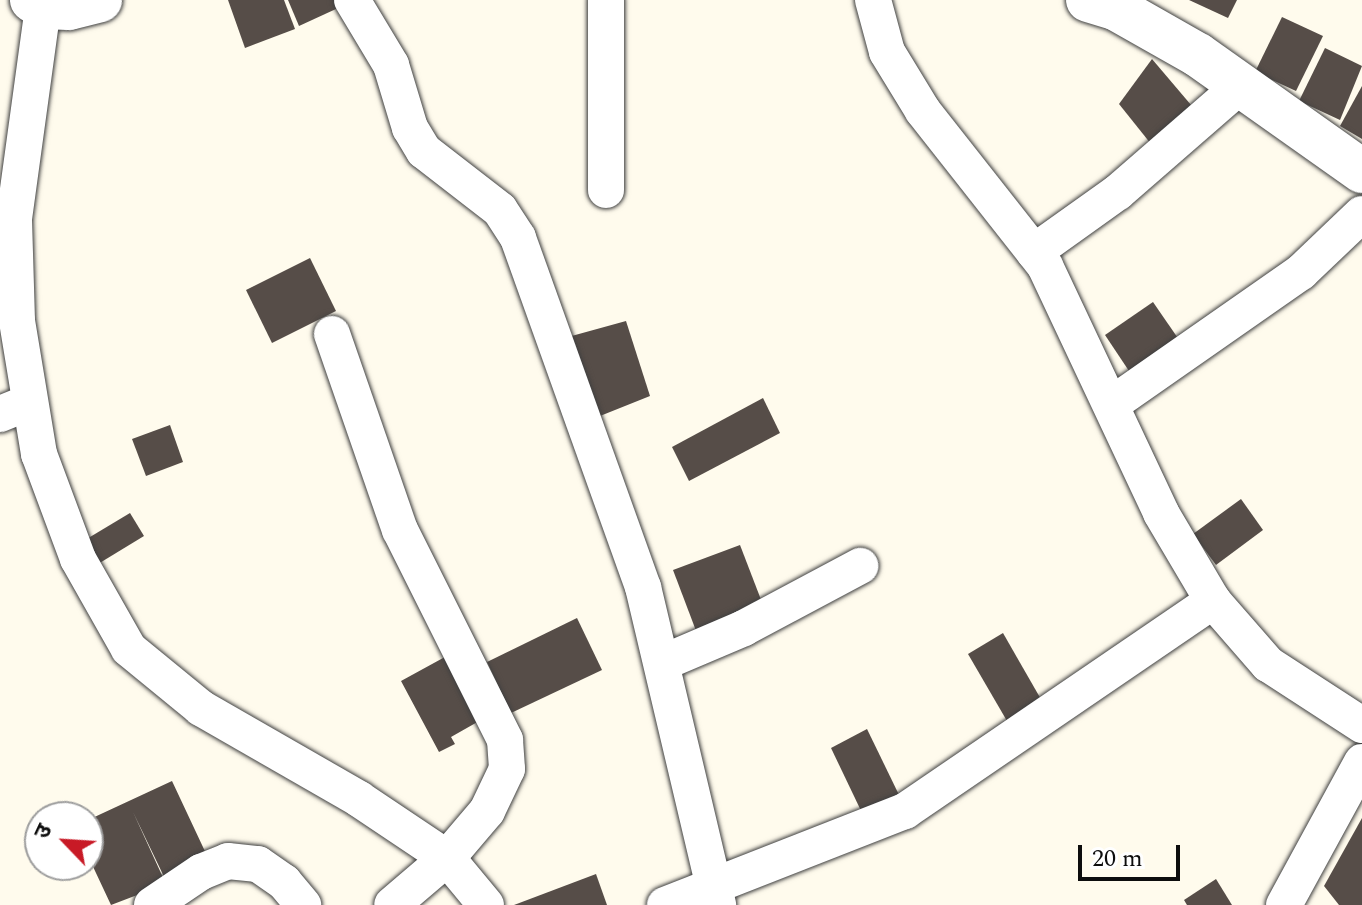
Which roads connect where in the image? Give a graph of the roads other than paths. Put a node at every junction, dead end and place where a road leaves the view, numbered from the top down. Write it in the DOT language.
graph roads {
  1 [pos="100,0"];
  2 [pos="352,0"];
  3 [pos="606,0"];
  4 [pos="873,0"];
  5 [pos="1088,0"];
  6 [pos="38,4"];
  7 [pos="1239,87"];
  8 [pos="1362,171"];
  9 [pos="606,190"];
  10 [pos="1362,214"];
  11 [pos="1034,252"];
  12 [pos="7,265"];
  13 [pos="8,324"];
  14 [pos="332,334"];
  15 [pos="1112,404"];
  16 [pos="15,408"];
  17 [pos="860,566"];
  18 [pos="1213,601"];
  19 [pos="662,663"];
  20 [pos="1362,725"];
  21 [pos="1362,762"];
  22 [pos="447,858"];
  23 [pos="716,896"];
  24 [pos="152,905"];
  25 [pos="303,905"];
  26 [pos="392,905"];
  27 [pos="486,905"];
  28 [pos="665,905"];
  29 [pos="1284,905"];
  1 -- 6 [label="street"];
  2 -- 19 [label="street"];
  3 -- 9 [label="street"];
  4 -- 11 [label="street"];
  5 -- 7 [label="street"];
  6 -- 12 [label="street"];
  7 -- 8 [label="street"];
  7 -- 11 [label="street"];
  10 -- 15 [label="street"];
  11 -- 15 [label="street"];
  12 -- 13 [label="street"];
  13 -- 16 [label="street"];
  14 -- 22 [label="street"];
  15 -- 18 [label="street"];
  16 -- 22 [label="street"];
  17 -- 19 [label="street"];
  18 -- 20 [label="street"];
  18 -- 23 [label="street"];
  19 -- 23 [label="street"];
  21 -- 29 [label="street"];
  22 -- 26 [label="street"];
  22 -- 27 [label="street"];
  23 -- 28 [label="street"];
  24 -- 25 [label="street"];
}
